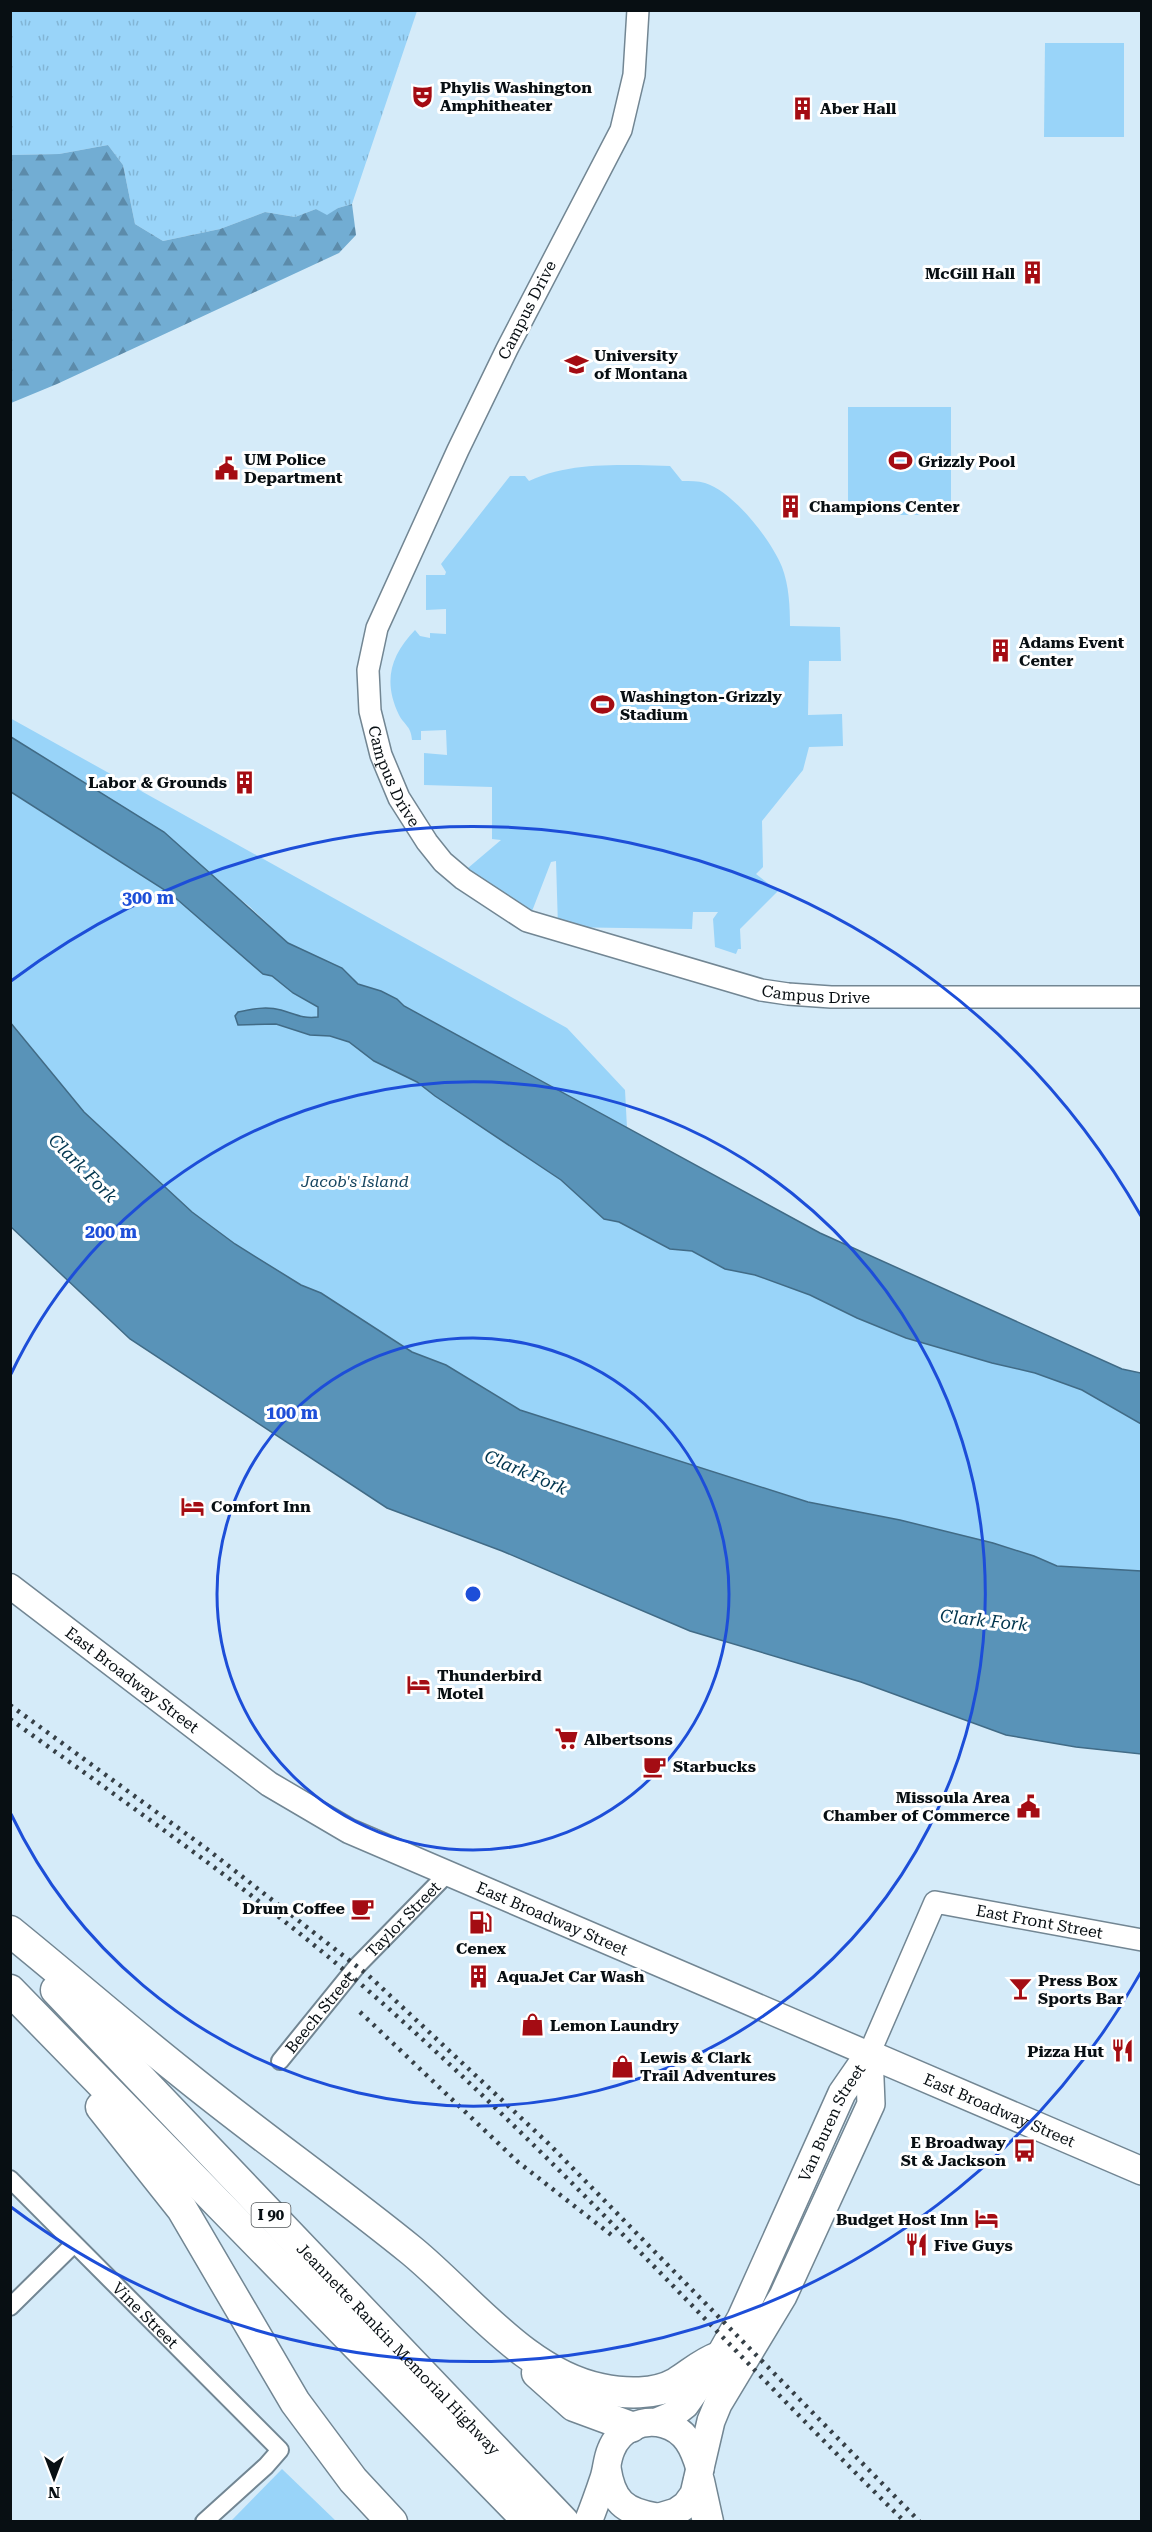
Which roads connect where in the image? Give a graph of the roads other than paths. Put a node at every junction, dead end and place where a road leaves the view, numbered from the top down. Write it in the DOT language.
graph roads {
  1 [pos="638,10"];
  2 [pos="1142,996"];
  3 [pos="10,1587"];
  4 [pos="448,1873"];
  5 [pos="10,1931"];
  6 [pos="1142,1940"];
  7 [pos="10,1942"];
  8 [pos="357,1966"];
  9 [pos="10,1990"];
  10 [pos="10,1995"];
  11 [pos="869,2054"];
  12 [pos="280,2061"];
  13 [pos="1141,2169"];
  14 [pos="10,2179"];
  15 [pos="74,2244"];
  16 [pos="10,2307"];
  17 [pos="506,2337"];
  18 [pos="719,2357"];
  19 [pos="644,2425"];
  20 [pos="607,2468"];
  21 [pos="699,2475"];
  22 [pos="525,2504"];
  23 [pos="650,2519"];
  24 [pos="204,2522"];
  25 [pos="392,2522"];
  26 [pos="564,2522"];
  27 [pos="588,2522"];
  28 [pos="708,2522"];
  1 -- 2 [label="street, Campus Drive"];
  3 -- 4 [label="main road, East Broadway Street"];
  4 -- 8 [label="street, Taylor Street"];
  4 -- 11 [label="main road, East Broadway Street"];
  5 -- 17 [label="highway"];
  6 -- 11 [label="street, East Front Street"];
  7 -- 22 [label="highway, Jeannette Rankin Memorial Highway / I 90"];
  8 -- 12 [label="street, Beech Street"];
  9 -- 22 [label="highway, Jeannette Rankin Memorial Highway / I 90"];
  10 -- 25 [label="highway"];
  11 -- 13 [label="highway, East Broadway Street"];
  11 -- 18 [label="highway, Van Buren Street"];
  11 -- 21 [label="highway, Van Buren Street"];
  14 -- 15 [label="street, Vine Street"];
  15 -- 16 [label="street"];
  15 -- 24 [label="street, Vine Street"];
  17 -- 18 [label="highway"];
  17 -- 19 [label="highway"];
  18 -- 19 [label="highway, Van Buren Street"];
  19 -- 20 [label="highway, Van Buren Street"];
  19 -- 21 [label="highway"];
  20 -- 23 [label="highway, Van Buren Street"];
  20 -- 27 [label="highway, Van Buren Street"];
  21 -- 23 [label="highway, Van Buren Street"];
  21 -- 28 [label="highway"];
  22 -- 26 [label="highway, Jeannette Rankin Memorial Highway / I 90"];
}
